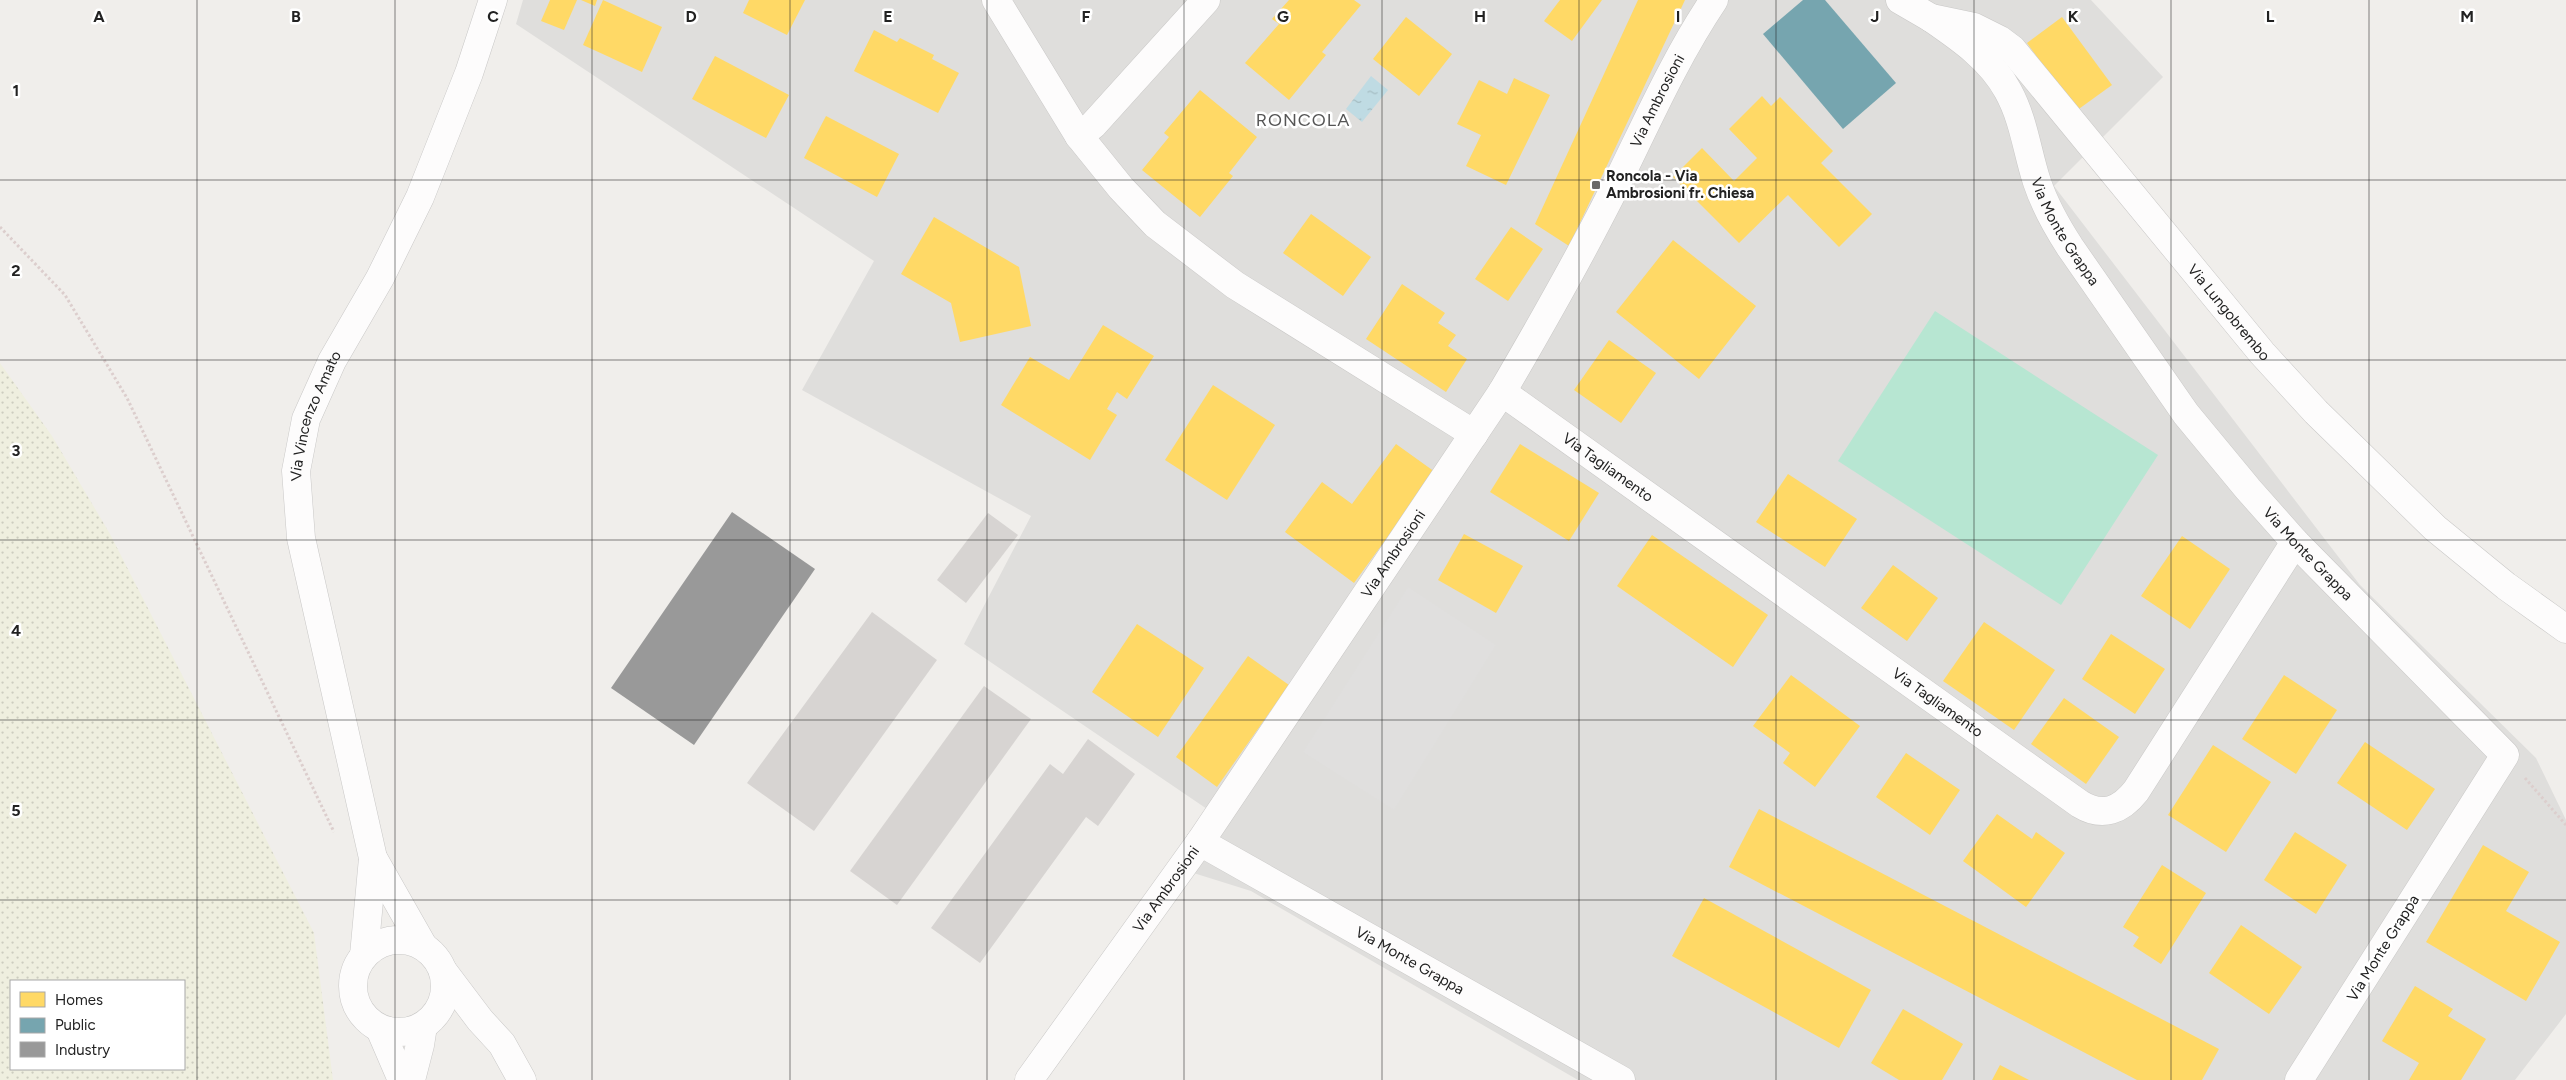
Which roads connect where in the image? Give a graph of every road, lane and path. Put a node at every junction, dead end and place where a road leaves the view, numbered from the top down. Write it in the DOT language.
graph roads {
  1 [pos="493,0"];
  2 [pos="996,0"];
  3 [pos="1206,0"];
  4 [pos="1714,0"];
  5 [pos="1900,0"];
  6 [pos="1931,18"];
  7 [pos="1079,136"];
  8 [pos="0,227"];
  9 [pos="1502,392"];
  10 [pos="1474,434"];
  11 [pos="2295,542"];
  12 [pos="2566,629"];
  13 [pos="2505,756"];
  14 [pos="2566,825"];
  15 [pos="336,835"];
  16 [pos="1200,842"];
  17 [pos="373,858"];
  18 [pos="423,946"];
  19 [pos="364,955"];
  20 [pos="443,971"];
  21 [pos="480,1020"];
  22 [pos="428,1021"];
  23 [pos="380,1029"];
  24 [pos="402,1080"];
  25 [pos="411,1080"];
  26 [pos="522,1080"];
  27 [pos="1029,1080"];
  28 [pos="1621,1080"];
  29 [pos="2299,1080"];
  1 -- 17 [label="street, Via Vincenzo Amato"];
  2 -- 7 [label="street"];
  3 -- 7 [label="street"];
  4 -- 9 [label="street, Via Ambrosioni"];
  5 -- 6 [label="street, Via Lungobrembo"];
  6 -- 11 [label="street, Via Monte Grappa"];
  6 -- 12 [label="street, Via Lungobrembo"];
  7 -- 10 [label="street"];
  8 -- 15 [label="path"];
  9 -- 10 [label="street, Via Ambrosioni"];
  9 -- 11 [label="street, Via Tagliamento"];
  10 -- 16 [label="street, Via Ambrosioni"];
  11 -- 13 [label="street, Via Monte Grappa"];
  13 -- 14 [label="path"];
  13 -- 29 [label="street, Via Monte Grappa"];
  16 -- 27 [label="street, Via Ambrosioni"];
  16 -- 28 [label="street, Via Monte Grappa"];
  17 -- 18 [label="street, Via Vincenzo Amato"];
  17 -- 19 [label="street, Via Vincenzo Amato"];
  18 -- 19 [label="street"];
  18 -- 20 [label="street"];
  19 -- 23 [label="street"];
  20 -- 21 [label="street"];
  20 -- 22 [label="street"];
  21 -- 22 [label="street"];
  21 -- 26 [label="street"];
  22 -- 23 [label="street"];
  22 -- 25 [label="street"];
  23 -- 24 [label="street"];
}
